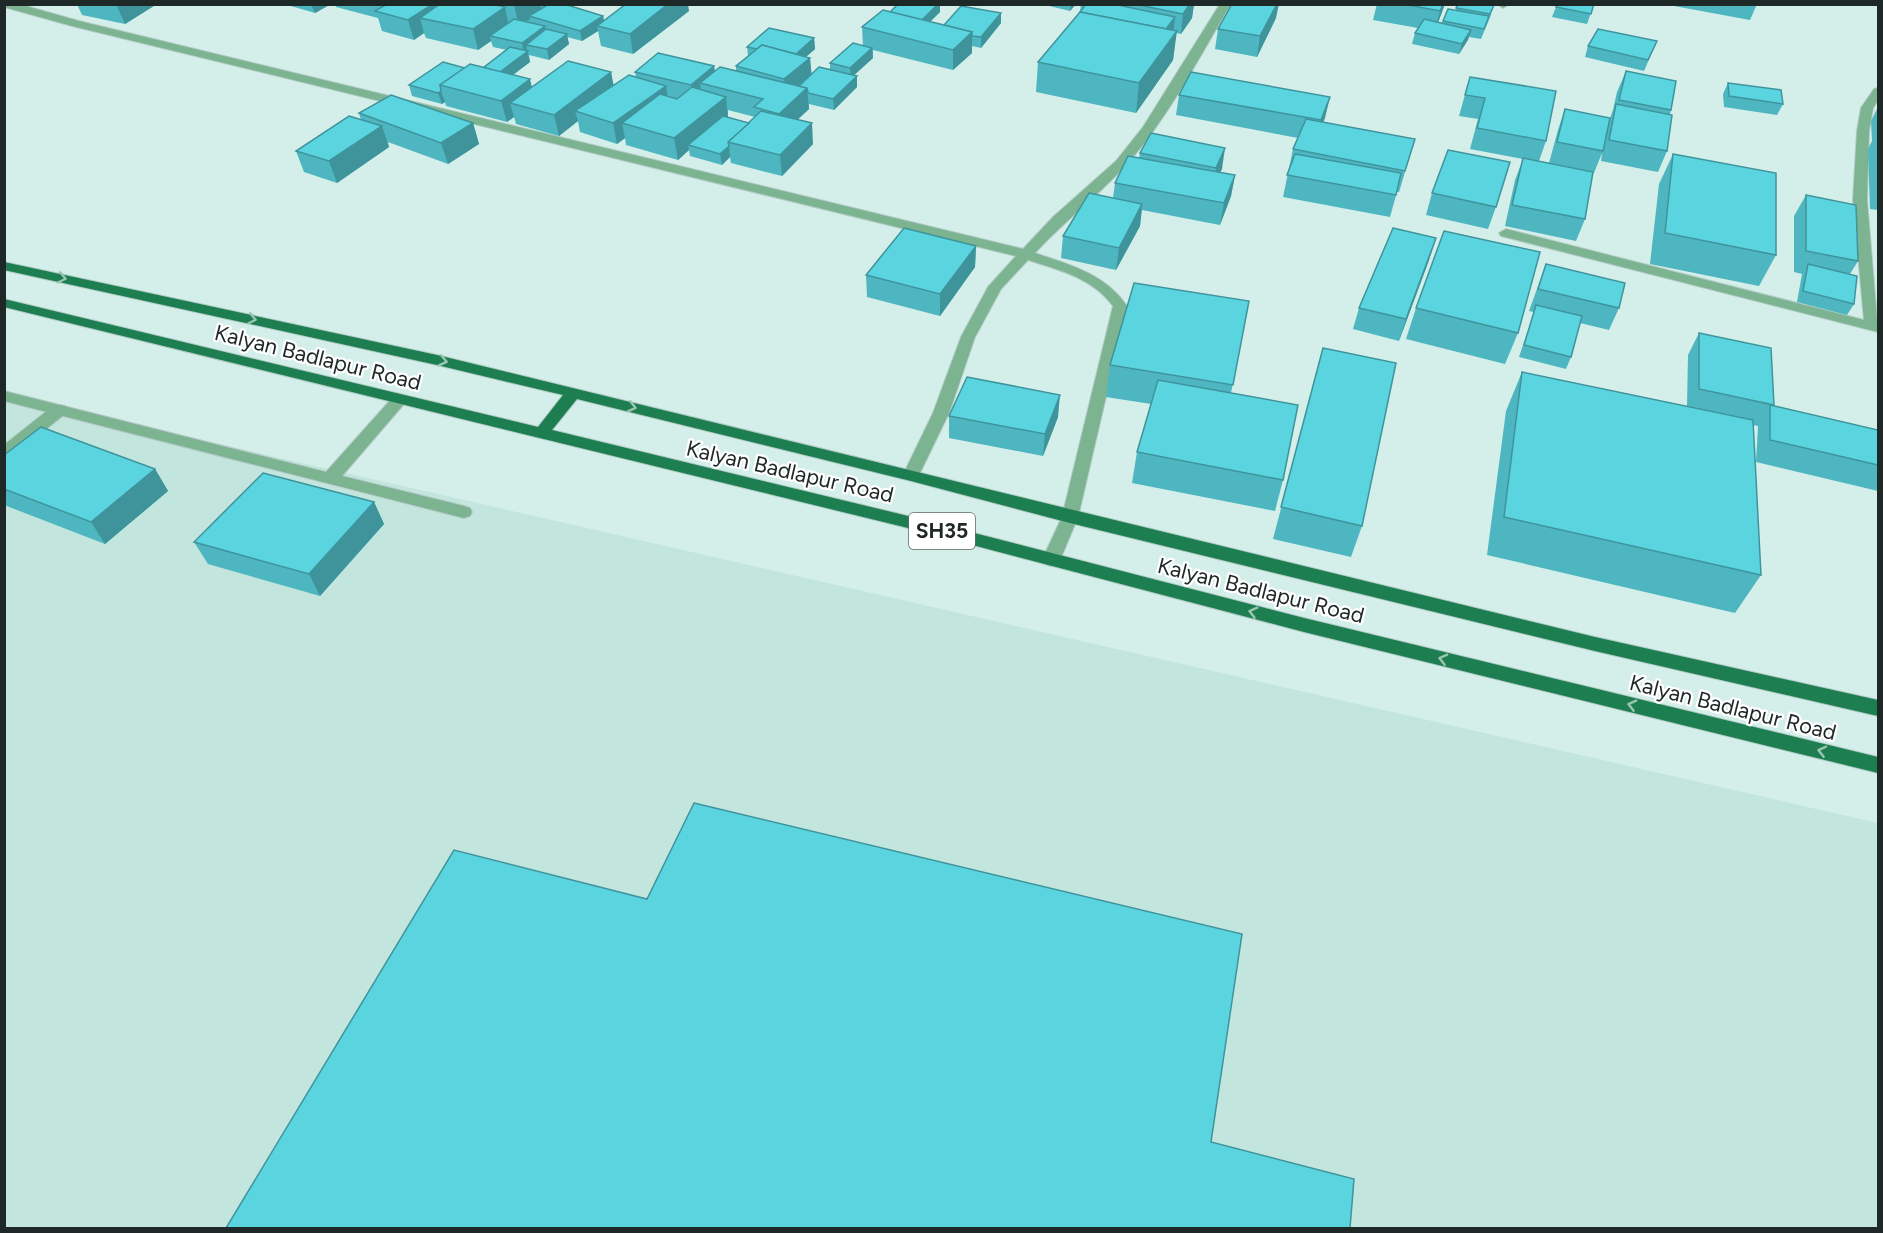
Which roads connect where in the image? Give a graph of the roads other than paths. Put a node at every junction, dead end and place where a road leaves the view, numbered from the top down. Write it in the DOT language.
graph roads {
  1 [pos="5,4"];
  2 [pos="1226,4"];
  3 [pos="1878,92"];
  4 [pos="1506,233"];
  5 [pos="1026,254"];
  6 [pos="4,266"];
  7 [pos="4,303"];
  8 [pos="1875,327"];
  9 [pos="573,393"];
  10 [pos="4,396"];
  11 [pos="399,400"];
  12 [pos="59,410"];
  13 [pos="541,434"];
  14 [pos="4,454"];
  15 [pos="911,475"];
  16 [pos="330,479"];
  17 [pos="464,512"];
  18 [pos="1070,517"];
  19 [pos="1051,560"];
  20 [pos="1878,708"];
  21 [pos="1878,765"];
  1 -- 5 [label="street"];
  2 -- 5 [label="street"];
  3 -- 8 [label="street"];
  4 -- 8 [label="street"];
  5 -- 15 [label="street"];
  5 -- 18 [label="street"];
  6 -- 9 [label="main road, Kalyan Badlapur Road / SH35, one-way"];
  7 -- 11 [label="main road, Kalyan Badlapur Road / SH35"];
  9 -- 13 [label="main road"];
  9 -- 15 [label="main road, Kalyan Badlapur Road / SH35, one-way"];
  10 -- 12 [label="street"];
  11 -- 13 [label="main road, Kalyan Badlapur Road / SH35"];
  11 -- 16 [label="street"];
  12 -- 14 [label="street"];
  12 -- 16 [label="street"];
  13 -- 19 [label="main road, Kalyan Badlapur Road / SH35"];
  15 -- 18 [label="main road, Kalyan Badlapur Road / SH35"];
  16 -- 17 [label="street"];
  18 -- 19 [label="street"];
  18 -- 20 [label="main road, Kalyan Badlapur Road / SH35"];
  21 -- 19 [label="main road, Kalyan Badlapur Road / SH35, one-way"];
}
